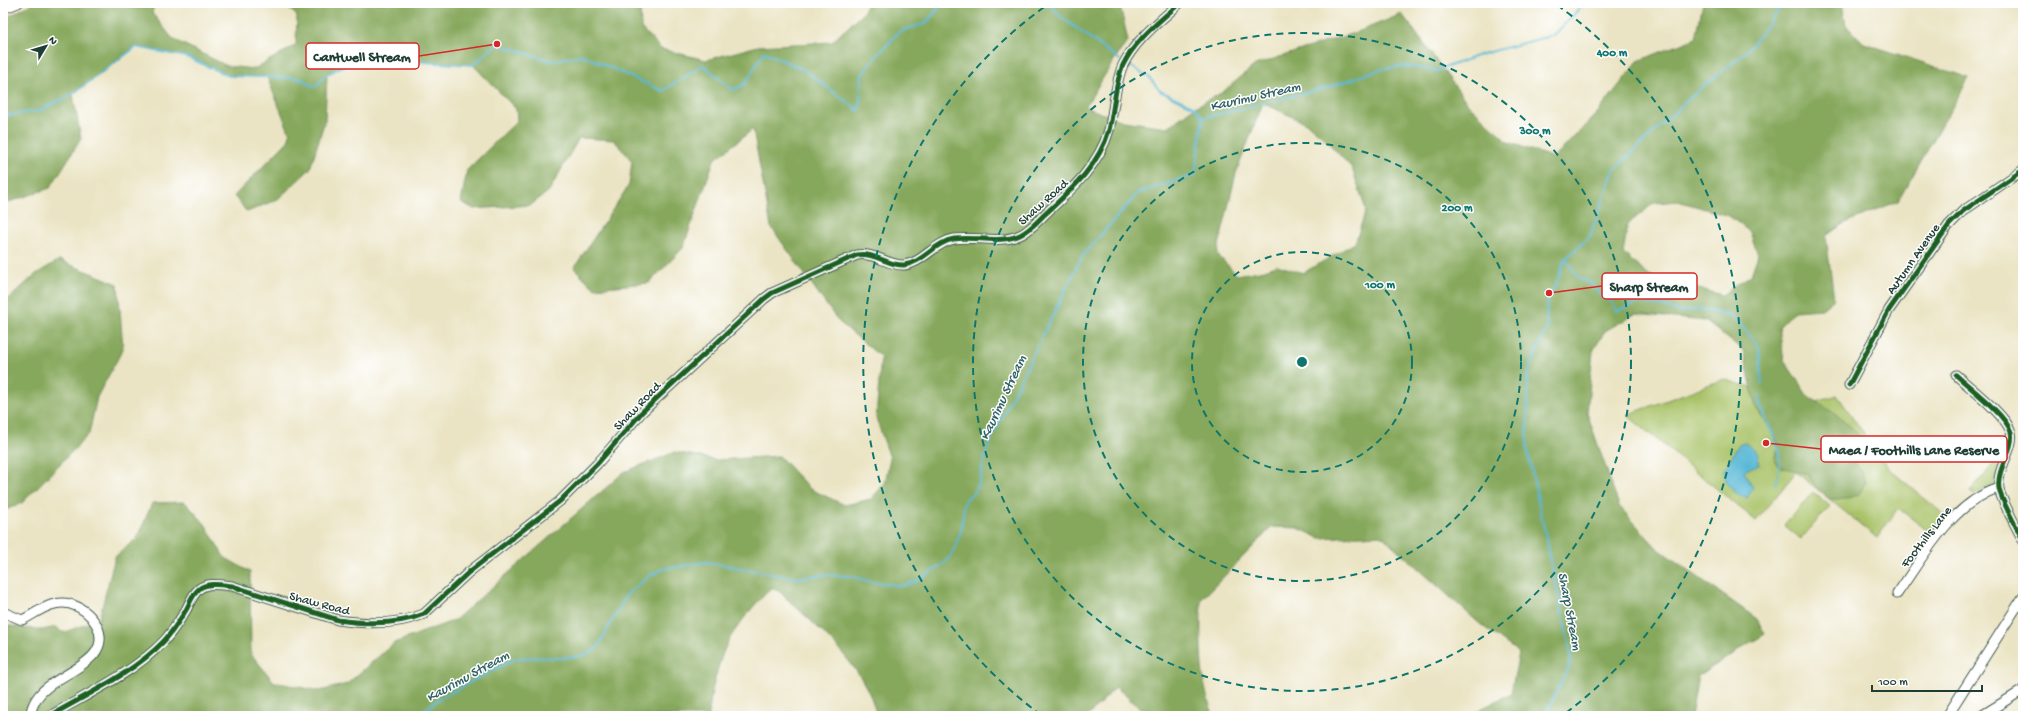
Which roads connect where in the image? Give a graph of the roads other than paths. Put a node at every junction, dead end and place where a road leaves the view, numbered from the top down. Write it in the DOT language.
graph roads {
  1 [pos="18,3"];
  2 [pos="1180,3"];
  3 [pos="3,9"];
  4 [pos="2023,170"];
  5 [pos="1956,375"];
  6 [pos="1849,385"];
  7 [pos="1998,488"];
  8 [pos="2023,540"];
  9 [pos="1897,594"];
  10 [pos="2023,597"];
  11 [pos="3,612"];
  12 [pos="2023,690"];
  13 [pos="30,716"];
  14 [pos="50,716"];
  15 [pos="1947,716"];
  16 [pos="1982,716"];
  1 -- 3 [label="street"];
  2 -- 14 [label="street, Shaw Road"];
  4 -- 6 [label="street, Autumn Avenue"];
  5 -- 7 [label="street"];
  7 -- 8 [label="street"];
  7 -- 9 [label="street, Foothills Lane"];
  10 -- 15 [label="street"];
  11 -- 13 [label="street"];
  12 -- 16 [label="street"];
}
